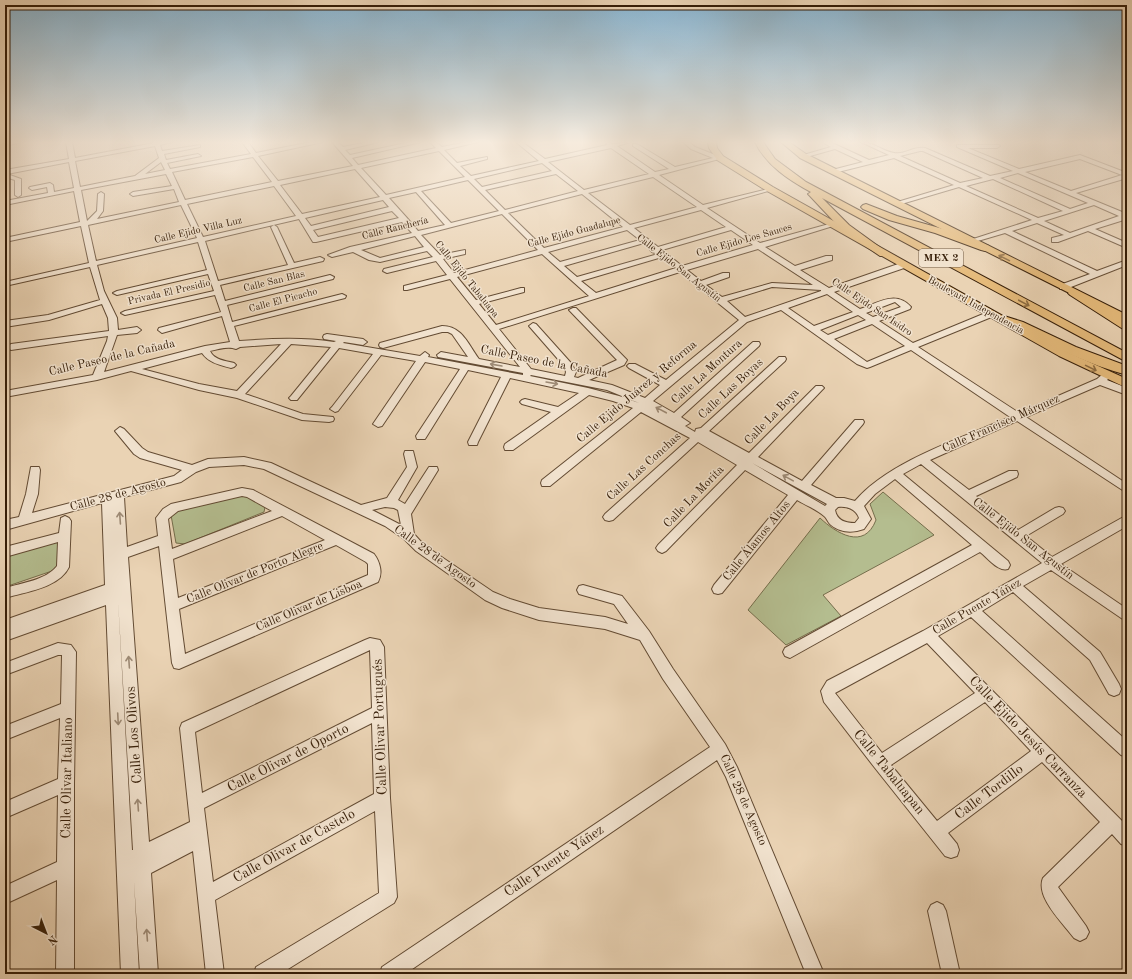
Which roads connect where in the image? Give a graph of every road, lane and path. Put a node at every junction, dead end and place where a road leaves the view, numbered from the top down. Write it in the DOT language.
graph roads {
  1 [pos="176,187"];
  2 [pos="18,188"];
  3 [pos="50,188"];
  4 [pos="84,188"];
  5 [pos="172,188"];
  6 [pos="258,188"];
  7 [pos="278,188"];
  8 [pos="377,188"];
  9 [pos="427,188"];
  10 [pos="487,188"];
  11 [pos="577,188"];
  12 [pos="596,188"];
  13 [pos="674,188"];
  14 [pos="807,188"];
  15 [pos="810,188"];
  16 [pos="826,188"];
  17 [pos="865,188"];
  18 [pos="951,188"];
  19 [pos="966,188"];
  20 [pos="1014,188"];
  21 [pos="1057,188"];
  22 [pos="1088,188"];
  23 [pos="77,189"];
  24 [pos="481,189"];
  25 [pos="770,189"];
  26 [pos="417,190"];
  27 [pos="582,191"];
  28 [pos="1070,193"];
  29 [pos="51,194"];
  30 [pos="101,194"];
  31 [pos="133,194"];
  32 [pos="18,195"];
  33 [pos="385,197"];
  34 [pos="847,199"];
  35 [pos="5,203"];
  36 [pos="1094,203"];
  37 [pos="184,204"];
  38 [pos="896,204"];
  39 [pos="703,207"];
  40 [pos="395,208"];
  41 [pos="503,211"];
  42 [pos="1070,211"];
  43 [pos="301,217"];
  44 [pos="1127,217"];
  45 [pos="405,219"];
  46 [pos="1038,221"];
  47 [pos="88,223"];
  48 [pos="449,225"];
  49 [pos="831,225"];
  50 [pos="274,227"];
  51 [pos="309,228"];
  52 [pos="627,228"];
  53 [pos="732,228"];
  54 [pos="1089,228"];
  55 [pos="1007,230"];
  56 [pos="416,233"];
  57 [pos="1070,235"];
  58 [pos="5,240"];
  59 [pos="202,240"];
  60 [pos="1055,240"];
  61 [pos="644,241"];
  62 [pos="971,241"];
  63 [pos="760,246"];
  64 [pos="1127,246"];
  65 [pos="429,248"];
  66 [pos="985,248"];
  67 [pos="353,249"];
  68 [pos="655,250"];
  69 [pos="543,251"];
  70 [pos="462,252"];
  71 [pos="884,254"];
  72 [pos="332,255"];
  73 [pos="662,255"];
  74 [pos="438,258"];
  75 [pos="829,258"];
  76 [pos="320,259"];
  77 [pos="1127,262"];
  78 [pos="94,264"];
  79 [pos="559,265"];
  80 [pos="904,265"];
  81 [pos="292,266"];
  82 [pos="680,269"];
  83 [pos="795,269"];
  84 [pos="212,271"];
  85 [pos="387,271"];
  86 [pos="1096,274"];
  87 [pos="452,276"];
  88 [pos="726,276"];
  89 [pos="330,277"];
  90 [pos="576,280"];
  91 [pos="5,284"];
  92 [pos="700,284"];
  93 [pos="1062,287"];
  94 [pos="217,288"];
  95 [pos="407,288"];
  96 [pos="825,289"];
  97 [pos="521,290"];
  98 [pos="1074,292"];
  99 [pos="117,293"];
  100 [pos="342,296"];
  101 [pos="595,297"];
  102 [pos="104,300"];
  103 [pos="721,300"];
  104 [pos="474,303"];
  105 [pos="222,304"];
  106 [pos="782,307"];
  107 [pos="573,310"];
  108 [pos="860,312"];
  109 [pos="125,313"];
  110 [pos="225,313"];
  111 [pos="991,314"];
  112 [pos="1127,319"];
  113 [pos="744,320"];
  114 [pos="1004,320"];
  115 [pos="873,321"];
  116 [pos="5,324"];
  117 [pos="229,325"];
  118 [pos="533,326"];
  119 [pos="1127,326"];
  120 [pos="494,328"];
  121 [pos="813,329"];
  122 [pos="137,330"];
  123 [pos="162,330"];
  124 [pos="113,333"];
  125 [pos="826,339"];
  126 [pos="289,341"];
  127 [pos="339,342"];
  128 [pos="235,343"];
  129 [pos="756,344"];
  130 [pos="11,347"];
  131 [pos="912,347"];
  132 [pos="1127,348"];
  133 [pos="206,349"];
  134 [pos="381,349"];
  135 [pos="424,356"];
  136 [pos="1127,358"];
  137 [pos="782,359"];
  138 [pos="476,362"];
  139 [pos="231,365"];
  140 [pos="632,366"];
  141 [pos="131,368"];
  142 [pos="465,368"];
  143 [pos="1127,371"];
  144 [pos="507,375"];
  145 [pos="526,375"];
  146 [pos="97,377"];
  147 [pos="1103,378"];
  148 [pos="569,379"];
  149 [pos="579,381"];
  150 [pos="1127,384"];
  151 [pos="667,385"];
  152 [pos="819,388"];
  153 [pos="588,390"];
  154 [pos="1127,392"];
  155 [pos="5,394"];
  156 [pos="239,395"];
  157 [pos="294,398"];
  158 [pos="525,402"];
  159 [pos="643,405"];
  160 [pos="335,409"];
  161 [pos="560,411"];
  162 [pos="1018,416"];
  163 [pos="675,417"];
  164 [pos="330,418"];
  165 [pos="859,422"];
  166 [pos="378,424"];
  167 [pos="120,431"];
  168 [pos="700,435"];
  169 [pos="421,436"];
  170 [pos="472,442"];
  171 [pos="509,447"];
  172 [pos="409,454"];
  173 [pos="922,459"];
  174 [pos="747,461"];
  175 [pos="192,469"];
  176 [pos="35,470"];
  177 [pos="433,470"];
  178 [pos="895,473"];
  179 [pos="1013,474"];
  180 [pos="546,483"];
  181 [pos="1127,489"];
  182 [pos="799,490"];
  183 [pos="967,496"];
  184 [pos="113,497"];
  185 [pos="391,502"];
  186 [pos="857,506"];
  187 [pos="832,508"];
  188 [pos="360,510"];
  189 [pos="284,511"];
  190 [pos="1059,511"];
  191 [pos="406,514"];
  192 [pos="609,517"];
  193 [pos="24,520"];
  194 [pos="1127,520"];
  195 [pos="64,521"];
  196 [pos="5,525"];
  197 [pos="64,536"];
  198 [pos="164,536"];
  199 [pos="408,536"];
  200 [pos="1017,536"];
  201 [pos="337,540"];
  202 [pos="982,546"];
  203 [pos="662,548"];
  204 [pos="5,552"];
  205 [pos="116,553"];
  206 [pos="166,556"];
  207 [pos="1052,564"];
  208 [pos="1004,565"];
  209 [pos="1014,586"];
  210 [pos="718,589"];
  211 [pos="118,590"];
  212 [pos="583,590"];
  213 [pos="5,593"];
  214 [pos="172,606"];
  215 [pos="972,610"];
  216 [pos="1127,616"];
  217 [pos="5,626"];
  218 [pos="5,635"];
  219 [pos="644,635"];
  220 [pos="928,635"];
  221 [pos="790,652"];
  222 [pos="5,669"];
  223 [pos="1114,689"];
  224 [pos="828,694"];
  225 [pos="985,694"];
  226 [pos="68,708"];
  227 [pos="380,711"];
  228 [pos="5,733"];
  229 [pos="720,749"];
  230 [pos="1126,750"];
  231 [pos="1042,752"];
  232 [pos="880,763"];
  233 [pos="66,784"];
  234 [pos="382,798"];
  235 [pos="196,804"];
  236 [pos="5,810"];
  237 [pos="1112,822"];
  238 [pos="937,831"];
  239 [pos="199,832"];
  240 [pos="1127,838"];
  241 [pos="951,850"];
  242 [pos="142,861"];
  243 [pos="66,868"];
  244 [pos="125,870"];
  245 [pos="206,895"];
  246 [pos="5,896"];
  247 [pos="938,911"];
  248 [pos="1080,932"];
  249 [pos="63,973"];
  250 [pos="130,974"];
  251 [pos="149,974"];
  252 [pos="216,974"];
  253 [pos="263,974"];
  254 [pos="389,974"];
  255 [pos="815,974"];
  256 [pos="951,974"];
  1 -- 37 [label="street"];
  2 -- 32 [label="street"];
  3 -- 29 [label="street"];
  4 -- 23 [label="street"];
  5 -- 31 [label="street"];
  6 -- 37 [label="street"];
  7 -- 43 [label="street"];
  8 -- 33 [label="street, Calle Ejido Tabaluapa"];
  9 -- 26 [label="street, Calle Ejido Villa Luz"];
  10 -- 24 [label="street"];
  11 -- 27 [label="street, Calle Ejido San Agustín"];
  12 -- 27 [label="street, Calle Ranchería"];
  13 -- 39 [label="street, Calle Ejido San Isidro"];
  14 -- 71 [label="highway"];
  15 -- 136 [label="highway, MEX 2, one-way"];
  16 -- 34 [label="highway, MEX 2"];
  17 -- 38 [label="main road, MEX 2"];
  18 -- 38 [label="street"];
  19 -- 46 [label="street"];
  20 -- 42 [label="street"];
  21 -- 28 [label="street"];
  22 -- 28 [label="street"];
  23 -- 29 [label="street"];
  23 -- 47 [label="street"];
  24 -- 41 [label="street"];
  25 -- 39 [label="street, Calle Ejido Guadalupe"];
  25 -- 49 [label="main road, Boulevard Independencia / MEX 2"];
  26 -- 33 [label="street, Calle Ejido Villa Luz"];
  26 -- 48 [label="street"];
  27 -- 41 [label="street, Calle Ranchería"];
  27 -- 52 [label="street, Calle Ejido San Agustín"];
  28 -- 36 [label="street"];
  29 -- 35 [label="street"];
  30 -- 47 [label="street"];
  33 -- 40 [label="street, Calle Ejido Tabaluapa"];
  33 -- 43 [label="street, Calle Ejido Villa Luz"];
  34 -- 66 [label="highway"];
  34 -- 132 [label="highway, MEX 2"];
  36 -- 42 [label="street"];
  36 -- 44 [label="street"];
  37 -- 47 [label="street"];
  37 -- 59 [label="street"];
  38 -- 62 [label="main road, MEX 2"];
  39 -- 52 [label="street, Calle Ejido Guadalupe"];
  39 -- 53 [label="street, Calle Ejido San Isidro"];
  40 -- 45 [label="street, Calle Ejido Tabaluapa"];
  40 -- 51 [label="street"];
  41 -- 48 [label="street, Calle Ranchería"];
  41 -- 69 [label="street"];
  42 -- 46 [label="street"];
  43 -- 51 [label="street"];
  43 -- 59 [label="street, Calle Ejido Villa Luz"];
  44 -- 54 [label="street"];
  45 -- 51 [label="street"];
  45 -- 56 [label="street, Calle Ejido Tabaluapa"];
  46 -- 55 [label="street"];
  46 -- 57 [label="street"];
  47 -- 58 [label="street"];
  47 -- 78 [label="street"];
  48 -- 56 [label="street, Calle Ranchería"];
  49 -- 63 [label="street, Calle Ejido Los Sauces"];
  49 -- 71 [label="main road, Boulevard Independencia / MEX 2"];
  50 -- 81 [label="street"];
  52 -- 61 [label="street, Calle Ejido San Agustín"];
  52 -- 69 [label="street, Calle Ejido Guadalupe"];
  53 -- 63 [label="street, Calle Ejido San Isidro"];
  53 -- 68 [label="street"];
  54 -- 57 [label="street"];
  54 -- 64 [label="street"];
  55 -- 62 [label="street"];
  55 -- 86 [label="street"];
  56 -- 65 [label="street, Calle Ejido Tabaluapa"];
  56 -- 67 [label="street, Calle Ranchería"];
  57 -- 60 [label="street"];
  59 -- 78 [label="street, Calle Ejido Villa Luz"];
  59 -- 84 [label="street"];
  61 -- 68 [label="street, Calle Ejido San Agustín"];
  61 -- 79 [label="street"];
  62 -- 66 [label="main road, MEX 2"];
  63 -- 82 [label="street, Calle Ejido Los Sauces"];
  63 -- 83 [label="street, Calle Ejido San Isidro"];
  65 -- 67 [label="street"];
  65 -- 74 [label="street, Calle Ejido Tabaluapa"];
  93 -- 66 [label="main road, MEX 2, one-way"];
  67 -- 72 [label="street, Calle Ranchería"];
  68 -- 73 [label="street, Calle Ejido San Agustín"];
  69 -- 79 [label="street"];
  69 -- 87 [label="street, Calle Ejido Guadalupe"];
  70 -- 74 [label="street"];
  71 -- 80 [label="main road, Boulevard Independencia / MEX 2"];
  73 -- 82 [label="street, Calle Ejido San Agustín"];
  73 -- 90 [label="street"];
  74 -- 85 [label="street"];
  74 -- 87 [label="street, Calle Ejido Tabaluapa"];
  75 -- 83 [label="street"];
  76 -- 81 [label="street, Privada El Presidio"];
  77 -- 86 [label="street"];
  78 -- 91 [label="street, Calle Ejido Villa Luz"];
  78 -- 102 [label="street"];
  79 -- 90 [label="street"];
  80 -- 96 [label="street"];
  80 -- 111 [label="main road, Boulevard Independencia / MEX 2"];
  81 -- 94 [label="street, Privada El Presidio"];
  82 -- 92 [label="street, Calle Ejido San Agustín"];
  82 -- 101 [label="street, Calle Ejido Los Sauces"];
  83 -- 96 [label="street, Calle Ejido San Isidro"];
  84 -- 94 [label="street"];
  84 -- 99 [label="street"];
  86 -- 93 [label="street"];
  87 -- 95 [label="street, Calle Ejido Guadalupe"];
  87 -- 104 [label="street, Calle Ejido Tabaluapa"];
  88 -- 92 [label="street"];
  89 -- 105 [label="street, Calle San Blas"];
  90 -- 101 [label="street"];
  92 -- 103 [label="street, Calle Ejido San Agustín"];
  93 -- 98 [label="main road, MEX 2"];
  94 -- 105 [label="street"];
  94 -- 109 [label="street, Privada El Presidio"];
  96 -- 103 [label="street"];
  96 -- 106 [label="street"];
  96 -- 108 [label="street, Calle Ejido San Isidro"];
  97 -- 104 [label="street"];
  98 -- 112 [label="main road, MEX 2"];
  98 -- 119 [label="highway"];
  100 -- 117 [label="street, Calle El Picacho"];
  101 -- 120 [label="street, Calle Ejido Los Sauces"];
  102 -- 116 [label="street"];
  102 -- 124 [label="street"];
  103 -- 113 [label="street, Calle Ejido San Agustín"];
  104 -- 120 [label="street, Calle Ejido Tabaluapa"];
  105 -- 110 [label="street"];
  106 -- 113 [label="street"];
  106 -- 121 [label="street"];
  107 -- 149 [label="street"];
  108 -- 115 [label="street, Calle Ejido San Isidro"];
  108 -- 115 [label="street"];
  108 -- 121 [label="street"];
  110 -- 117 [label="street"];
  110 -- 123 [label="street"];
  111 -- 114 [label="main road, Boulevard Independencia / MEX 2"];
  111 -- 131 [label="street"];
  113 -- 151 [label="street, Calle Ejido Juárez y Reforma"];
  114 -- 143 [label="highway"];
  114 -- 147 [label="main road, Boulevard Independencia / MEX 2, one-way"];
  115 -- 125 [label="street"];
  115 -- 131 [label="street, Calle Ejido San Isidro"];
  117 -- 128 [label="street"];
  118 -- 148 [label="street"];
  120 -- 145 [label="street, Calle Ejido Tabaluapa"];
  121 -- 125 [label="street"];
  122 -- 124 [label="street"];
  124 -- 130 [label="street"];
  124 -- 146 [label="street"];
  125 -- 131 [label="street"];
  126 -- 127 [label="street, Calle Paseo de la Cañada"];
  126 -- 128 [label="street, Calle Paseo de la Cañada"];
  126 -- 156 [label="street"];
  127 -- 128 [label="street, Calle Paseo de la Cañada"];
  127 -- 134 [label="street, Calle Paseo de la Cañada"];
  127 -- 157 [label="street"];
  128 -- 133 [label="street, Calle Paseo de la Cañada"];
  129 -- 163 [label="street, Calle La Montura"];
  131 -- 162 [label="street, Calle Ejido San Isidro"];
  133 -- 139 [label="street"];
  133 -- 141 [label="street, Calle Paseo de la Cañada"];
  134 -- 135 [label="street, Calle Paseo de la Cañada"];
  134 -- 138 [label="street"];
  134 -- 160 [label="street"];
  135 -- 138 [label="street, Calle Paseo de la Cañada"];
  135 -- 142 [label="street, Calle Paseo de la Cañada"];
  135 -- 166 [label="street"];
  137 -- 168 [label="street, Calle Las Boyas"];
  145 -- 138 [label="street, Calle Paseo de la Cañada, one-way"];
  140 -- 151 [label="street"];
  141 -- 146 [label="street, Calle Paseo de la Cañada"];
  141 -- 156 [label="street"];
  142 -- 144 [label="street, Calle Paseo de la Cañada"];
  142 -- 169 [label="street"];
  144 -- 145 [label="street, Calle Paseo de la Cañada"];
  144 -- 170 [label="street"];
  145 -- 148 [label="street, Calle Paseo de la Cañada"];
  145 -- 153 [label="street, Calle Paseo de la Cañada, one-way"];
  146 -- 155 [label="street, Calle Paseo de la Cañada"];
  147 -- 150 [label="main road, Boulevard Independencia / MEX 2"];
  147 -- 154 [label="street"];
  147 -- 162 [label="street, Calle Francisco Márquez"];
  148 -- 149 [label="street, Calle Paseo de la Cañada"];
  149 -- 159 [label="street, Calle Paseo de la Cañada"];
  151 -- 159 [label="street, Calle Ejido Juárez y Reforma"];
  152 -- 174 [label="street, Calle La Boya"];
  153 -- 159 [label="street, Calle Paseo de la Cañada"];
  153 -- 161 [label="street"];
  156 -- 164 [label="street"];
  158 -- 161 [label="street"];
  163 -- 159 [label="street, Calle Paseo de la Cañada, one-way"];
  159 -- 168 [label="street, Calle Paseo de la Cañada"];
  159 -- 180 [label="street, Calle Ejido Juárez y Reforma"];
  161 -- 171 [label="street"];
  162 -- 173 [label="street, Calle Francisco Márquez"];
  162 -- 181 [label="street, Calle Ejido San Isidro"];
  163 -- 168 [label="street, Calle Paseo de la Cañada"];
  165 -- 182 [label="street, Calle Álamos Altos"];
  167 -- 175 [label="street"];
  168 -- 174 [label="street"];
  168 -- 192 [label="street, Calle Las Conchas"];
  172 -- 185 [label="street"];
  173 -- 178 [label="street, Calle Francisco Márquez"];
  173 -- 183 [label="street, Calle Ejido San Agustín"];
  174 -- 182 [label="street"];
  174 -- 203 [label="street, Calle La Morita"];
  175 -- 184 [label="street, Calle 28 de Agosto"];
  175 -- 188 [label="street, Calle 28 de Agosto"];
  176 -- 193 [label="street"];
  177 -- 191 [label="street"];
  178 -- 186 [label="street, Calle Francisco Márquez"];
  178 -- 202 [label="street"];
  179 -- 183 [label="street"];
  182 -- 187 [label="street"];
  182 -- 210 [label="street, Calle Álamos Altos"];
  183 -- 200 [label="street, Calle Ejido San Agustín"];
  184 -- 193 [label="street, Calle 28 de Agosto"];
  184 -- 205 [label="street, Calle Los Olivos"];
  185 -- 188 [label="street"];
  185 -- 191 [label="street"];
  186 -- 187 [label="street"];
  186 -- 187 [label="street"];
  188 -- 199 [label="street, Calle 28 de Agosto"];
  189 -- 198 [label="street, Calle Olivar de Lisboa"];
  189 -- 201 [label="street, Calle Olivar de Lisboa"];
  189 -- 206 [label="street"];
  190 -- 200 [label="street"];
  191 -- 199 [label="street"];
  193 -- 196 [label="street, Calle 28 de Agosto"];
  194 -- 207 [label="street, Calle Puente Yáñez"];
  195 -- 197 [label="street"];
  197 -- 204 [label="street"];
  197 -- 213 [label="street"];
  198 -- 205 [label="street"];
  198 -- 206 [label="street, Calle Olivar de Lisboa"];
  199 -- 219 [label="street, Calle 28 de Agosto"];
  200 -- 207 [label="street, Calle Ejido San Agustín"];
  201 -- 214 [label="street, Calle Olivar de Porto Alegre"];
  201 -- 214 [label="street, Calle Olivar de Lisboa"];
  202 -- 208 [label="street"];
  202 -- 221 [label="street"];
  205 -- 211 [label="street, Calle Los Olivos"];
  206 -- 214 [label="street, Calle Olivar de Lisboa"];
  207 -- 209 [label="street, Calle Puente Yáñez"];
  207 -- 216 [label="street, Calle Ejido San Agustín"];
  209 -- 215 [label="street, Calle Puente Yáñez"];
  209 -- 223 [label="street"];
  211 -- 217 [label="street"];
  211 -- 218 [label="street"];
  242 -- 211 [label="street, Calle Los Olivos, one-way"];
  211 -- 244 [label="street, Calle Los Olivos, one-way"];
  212 -- 219 [label="street"];
  215 -- 220 [label="street, Calle Puente Yáñez"];
  215 -- 230 [label="street"];
  219 -- 229 [label="street, Calle 28 de Agosto"];
  220 -- 224 [label="street, Calle Puente Yáñez"];
  220 -- 225 [label="street, Calle Ejido Jesús Carranza"];
  222 -- 226 [label="street, Calle Olivar Italiano"];
  224 -- 232 [label="street, Calle Tabaluapan"];
  225 -- 231 [label="street, Calle Ejido Jesús Carranza"];
  225 -- 232 [label="street"];
  226 -- 228 [label="street"];
  226 -- 233 [label="street, Calle Olivar Italiano"];
  227 -- 234 [label="street, Calle Olivar Portugués"];
  227 -- 235 [label="street, Calle Olivar de Oporto"];
  227 -- 235 [label="street, Calle Olivar Portugués"];
  229 -- 254 [label="street, Calle Puente Yáñez"];
  229 -- 255 [label="street, Calle 28 de Agosto"];
  231 -- 237 [label="street, Calle Ejido Jesús Carranza"];
  231 -- 238 [label="street, Calle Tordillo"];
  232 -- 238 [label="street, Calle Tabaluapan"];
  233 -- 236 [label="street"];
  233 -- 243 [label="street, Calle Olivar Italiano"];
  234 -- 245 [label="street, Calle Olivar de Castelo"];
  234 -- 253 [label="street, Calle Olivar Portugués"];
  235 -- 239 [label="street, Calle Olivar Portugués"];
  237 -- 240 [label="street, Calle Ejido Jesús Carranza"];
  237 -- 248 [label="street"];
  238 -- 241 [label="street, Calle Tabaluapan"];
  239 -- 242 [label="street"];
  239 -- 245 [label="street, Calle Olivar Portugués"];
  242 -- 244 [label="street"];
  251 -- 242 [label="street, Calle Los Olivos, one-way"];
  243 -- 246 [label="street"];
  243 -- 249 [label="street, Calle Olivar Italiano"];
  244 -- 250 [label="street, Calle Los Olivos"];
  245 -- 252 [label="street, Calle Olivar Portugués"];
  247 -- 256 [label="street"];
}
